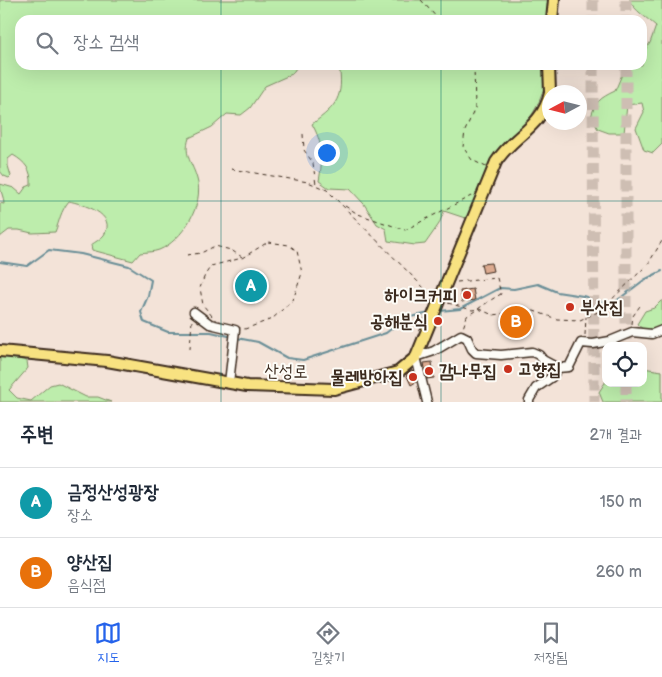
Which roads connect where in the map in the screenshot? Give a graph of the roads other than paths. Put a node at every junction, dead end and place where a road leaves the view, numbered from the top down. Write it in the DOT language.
graph roads {
  1 [pos="554,0"];
  2 [pos="552,15"];
  3 [pos="550,70"];
  4 [pos="550,85"];
  5 [pos="542,113"];
  6 [pos="194,312"];
  7 [pos="662,330"];
  8 [pos="0,351"];
  9 [pos="416,357"];
  10 [pos="558,368"];
  11 [pos="230,383"];
  12 [pos="427,402"];
  13 [pos="529,402"];
  1 -- 2 [label="main road"];
  3 -- 4 [label="main road, 산성로"];
  5 -- 9 [label="main road, 산성로"];
  6 -- 11 [label="lane"];
  7 -- 10 [label="lane"];
  8 -- 11 [label="main road, 산성로"];
  9 -- 10 [label="lane"];
  9 -- 11 [label="main road, 산성로"];
  9 -- 12 [label="lane"];
  10 -- 13 [label="lane"];
}
